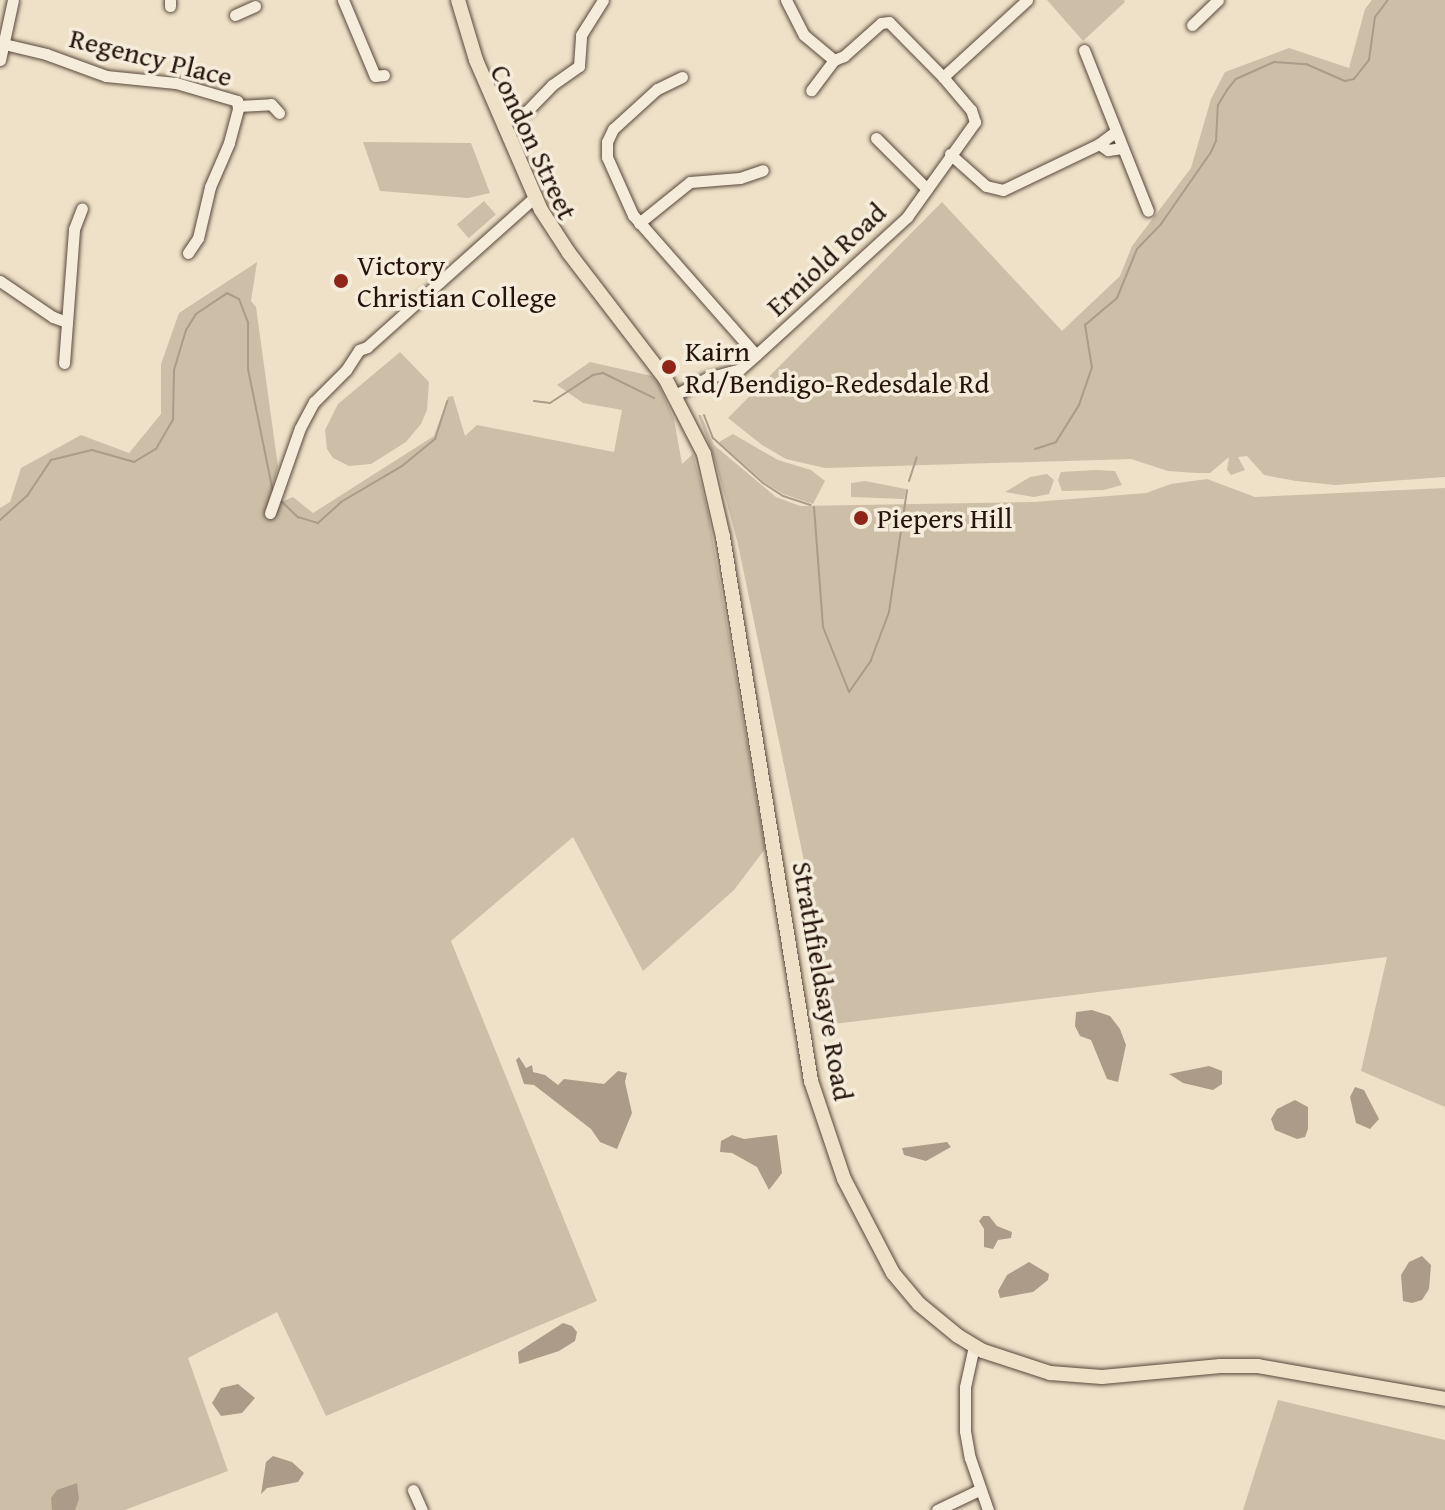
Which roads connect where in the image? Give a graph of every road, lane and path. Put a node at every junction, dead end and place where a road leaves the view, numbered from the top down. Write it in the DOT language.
graph roads {
  1 [pos="13,0"];
  2 [pos="343,0"];
  3 [pos="457,0"];
  4 [pos="603,0"];
  5 [pos="786,0"];
  6 [pos="1027,0"];
  7 [pos="1218,0"];
  8 [pos="249,5"];
  9 [pos="235,15"];
  10 [pos="1192,25"];
  11 [pos="4,44"];
  12 [pos="1084,50"];
  13 [pos="0,60"];
  14 [pos="834,60"];
  15 [pos="374,76"];
  16 [pos="682,77"];
  17 [pos="943,77"];
  18 [pos="809,91"];
  19 [pos="238,106"];
  20 [pos="279,113"];
  21 [pos="502,122"];
  22 [pos="1116,131"];
  23 [pos="876,138"];
  24 [pos="1099,144"];
  25 [pos="1122,148"];
  26 [pos="950,154"];
  27 [pos="763,170"];
  28 [pos="927,189"];
  29 [pos="532,199"];
  30 [pos="82,208"];
  31 [pos="1148,211"];
  32 [pos="639,223"];
  33 [pos="186,255"];
  34 [pos="0,281"];
  35 [pos="67,322"];
  36 [pos="756,355"];
  37 [pos="64,363"];
  38 [pos="675,395"];
  39 [pos="270,513"];
  40 [pos="974,1346"];
  41 [pos="1445,1399"];
  42 [pos="413,1490"];
  43 [pos="979,1490"];
  44 [pos="422,1510"];
  45 [pos="937,1510"];
  46 [pos="988,1510"];
  1 -- 11 [label="street"];
  2 -- 15 [label="street"];
  3 -- 21 [label="main road, Condon Street"];
  3 -- 29 [label="main road, Condon Street"];
  4 -- 21 [label="street"];
  5 -- 14 [label="street"];
  6 -- 17 [label="street"];
  7 -- 10 [label="street"];
  8 -- 9 [label="street"];
  11 -- 13 [label="street"];
  11 -- 19 [label="street, Regency Place"];
  12 -- 22 [label="street"];
  14 -- 17 [label="street"];
  14 -- 18 [label="street"];
  16 -- 32 [label="street"];
  17 -- 26 [label="street, Erniold Road"];
  19 -- 20 [label="street, Regency Place"];
  19 -- 33 [label="street, Regency Place"];
  21 -- 29 [label="main road, Condon Street"];
  22 -- 24 [label="street"];
  22 -- 25 [label="street"];
  23 -- 28 [label="street"];
  24 -- 25 [label="street"];
  24 -- 26 [label="street"];
  25 -- 31 [label="street"];
  26 -- 28 [label="street, Erniold Road"];
  27 -- 32 [label="street"];
  28 -- 36 [label="street, Erniold Road"];
  29 -- 38 [label="main road, Condon Street"];
  29 -- 39 [label="street"];
  30 -- 35 [label="street"];
  32 -- 36 [label="street"];
  34 -- 35 [label="street"];
  35 -- 37 [label="street"];
  36 -- 38 [label="street, Erniold Road"];
  38 -- 40 [label="main road, Strathfieldsaye Road"];
  40 -- 41 [label="main road, Strathfieldsaye Road"];
  40 -- 43 [label="street"];
  42 -- 44 [label="street"];
  43 -- 45 [label="street"];
  43 -- 46 [label="street"];
}
